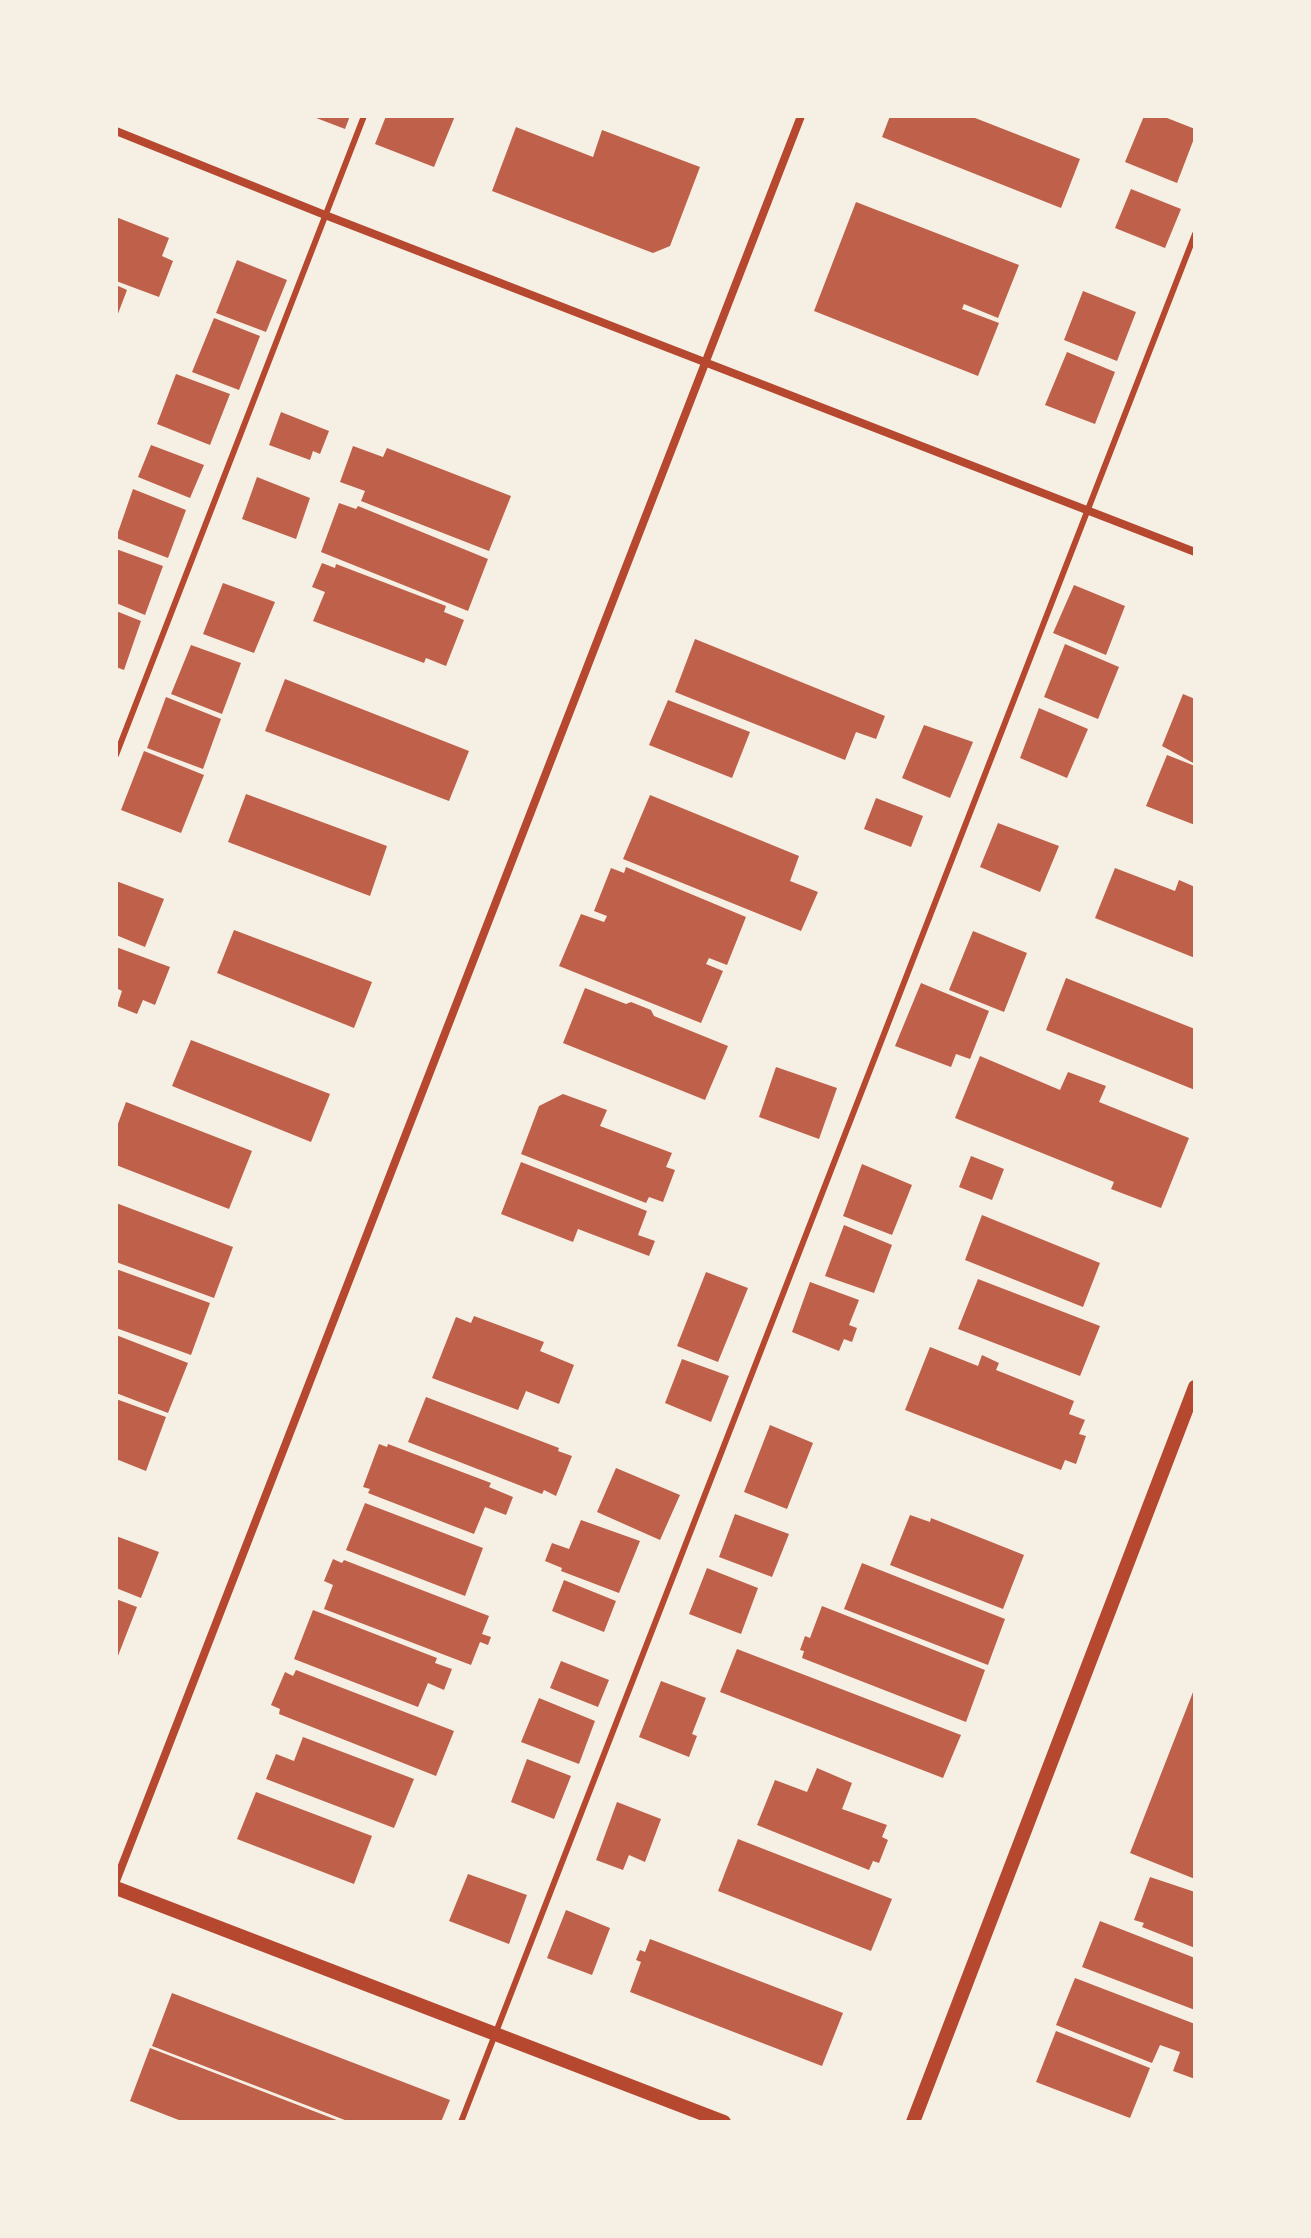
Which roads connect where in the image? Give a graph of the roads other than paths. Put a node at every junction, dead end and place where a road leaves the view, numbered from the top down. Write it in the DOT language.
graph roads {
  1 [pos="364,116"];
  2 [pos="801,116"];
  3 [pos="116,131"];
  4 [pos="325,215"];
  5 [pos="1195,234"];
  6 [pos="704,363"];
  7 [pos="1086,510"];
  8 [pos="1195,552"];
  9 [pos="116,755"];
  10 [pos="1195,1387"];
  11 [pos="116,1881"];
  12 [pos="116,1888"];
  13 [pos="495,2034"];
  14 [pos="461,2122"];
  15 [pos="724,2122"];
  16 [pos="913,2122"];
  1 -- 4 [label="lane"];
  2 -- 6 [label="street"];
  3 -- 4 [label="street"];
  4 -- 6 [label="street"];
  4 -- 9 [label="lane"];
  5 -- 7 [label="lane"];
  6 -- 7 [label="street"];
  6 -- 11 [label="street"];
  7 -- 8 [label="street"];
  7 -- 13 [label="lane"];
  10 -- 16 [label="street"];
  12 -- 13 [label="street"];
  13 -- 14 [label="lane"];
  13 -- 15 [label="street"];
}
